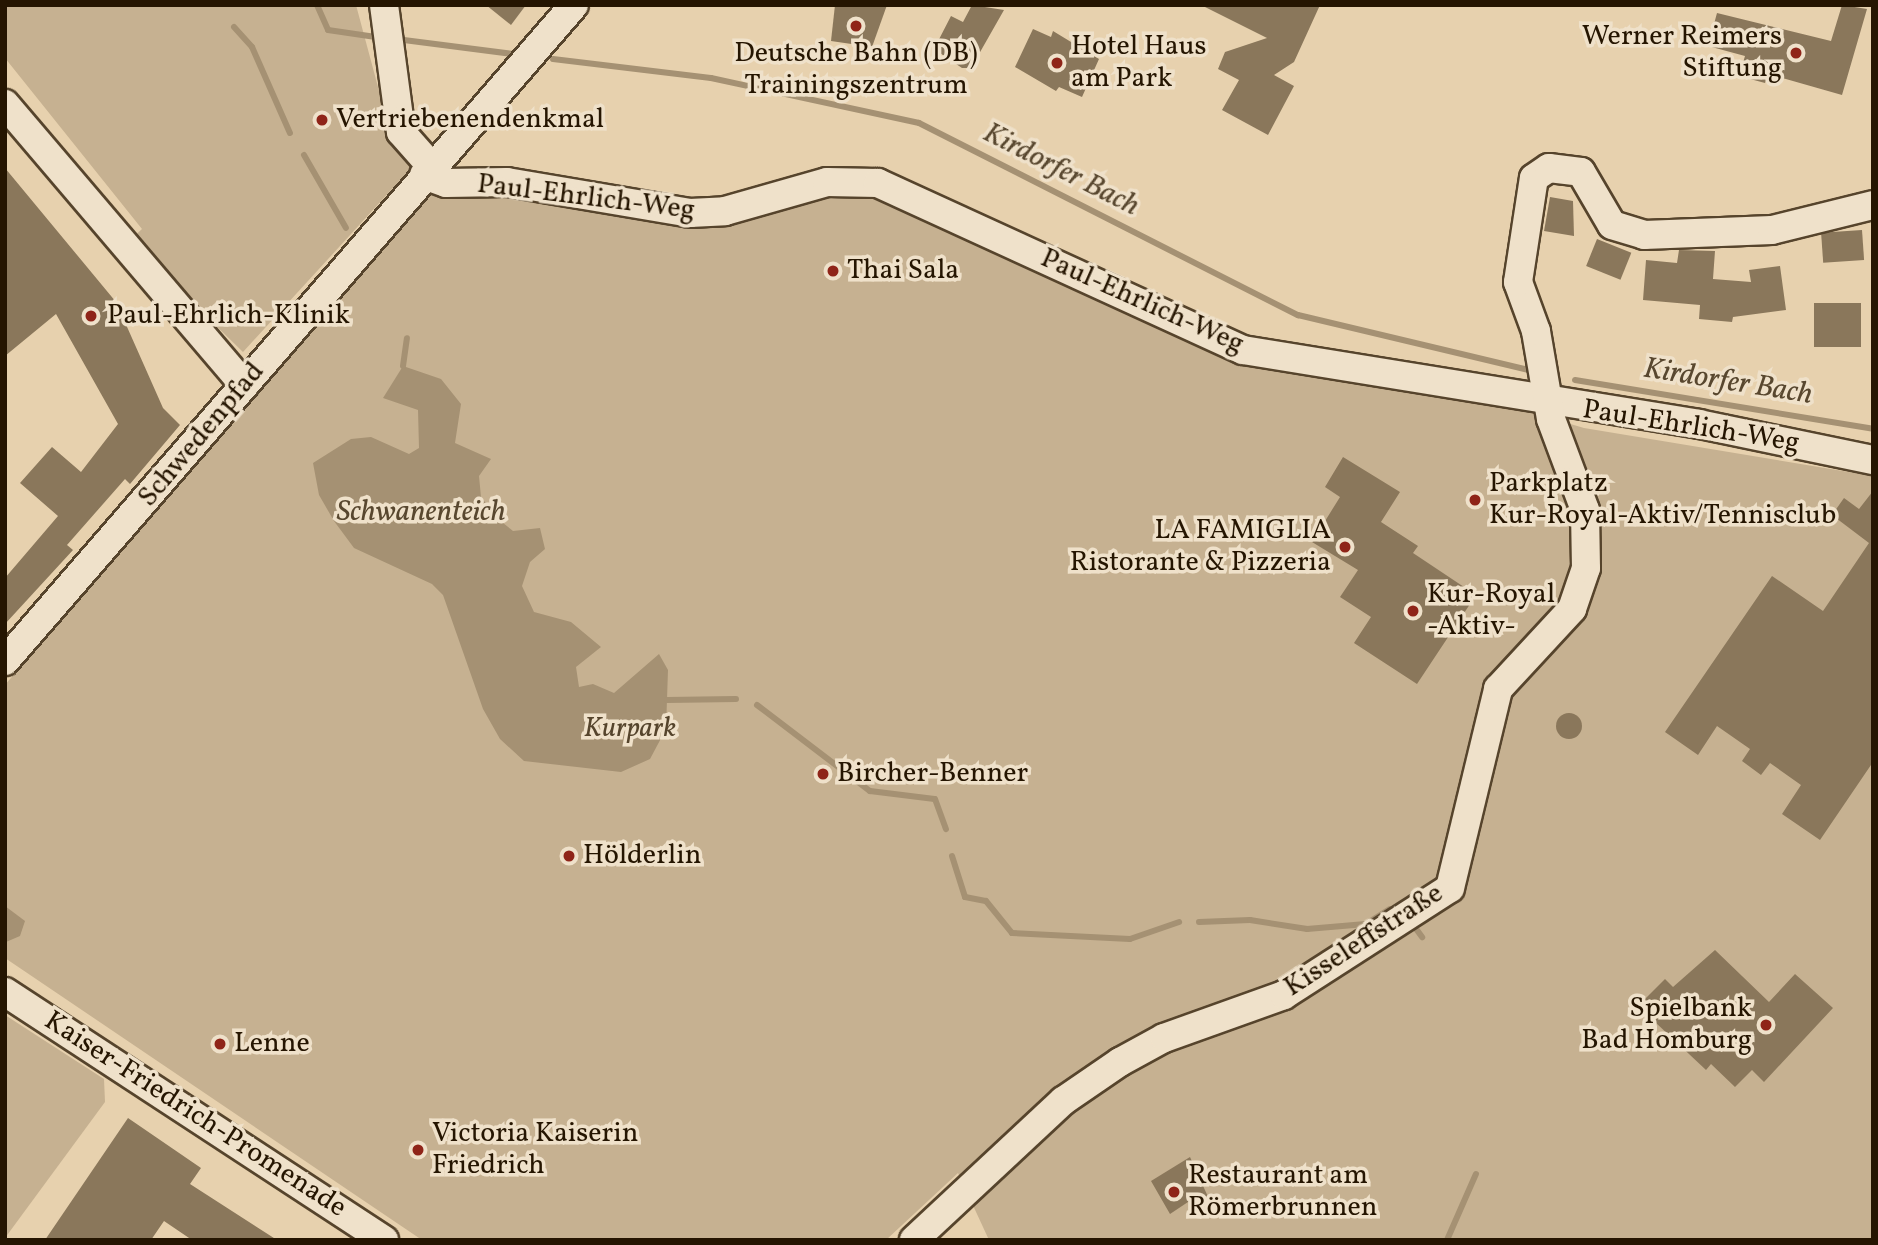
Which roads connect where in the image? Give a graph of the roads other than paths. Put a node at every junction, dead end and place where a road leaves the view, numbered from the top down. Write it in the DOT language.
graph roads {
  1 [pos="574,5"];
  2 [pos="387,28"];
  3 [pos="5,104"];
  4 [pos="428,171"];
  5 [pos="1873,205"];
  6 [pos="244,384"];
  7 [pos="1548,404"];
  8 [pos="1873,460"];
  9 [pos="5,661"];
  10 [pos="5,992"];
  11 [pos="384,1240"];
  12 [pos="914,1240"];
  1 -- 4 [label="street, Schwedenpfad"];
  2 -- 4 [label="street"];
  3 -- 6 [label="street"];
  4 -- 6 [label="street, Schwedenpfad"];
  4 -- 7 [label="street, Paul-Ehrlich-Weg"];
  5 -- 7 [label="street, Kisseleffstraße"];
  6 -- 9 [label="street, Schwedenpfad"];
  7 -- 8 [label="street, Paul-Ehrlich-Weg"];
  7 -- 12 [label="street, Kisseleffstraße"];
  10 -- 11 [label="street, Kaiser-Friedrich-Promenade"];
}
